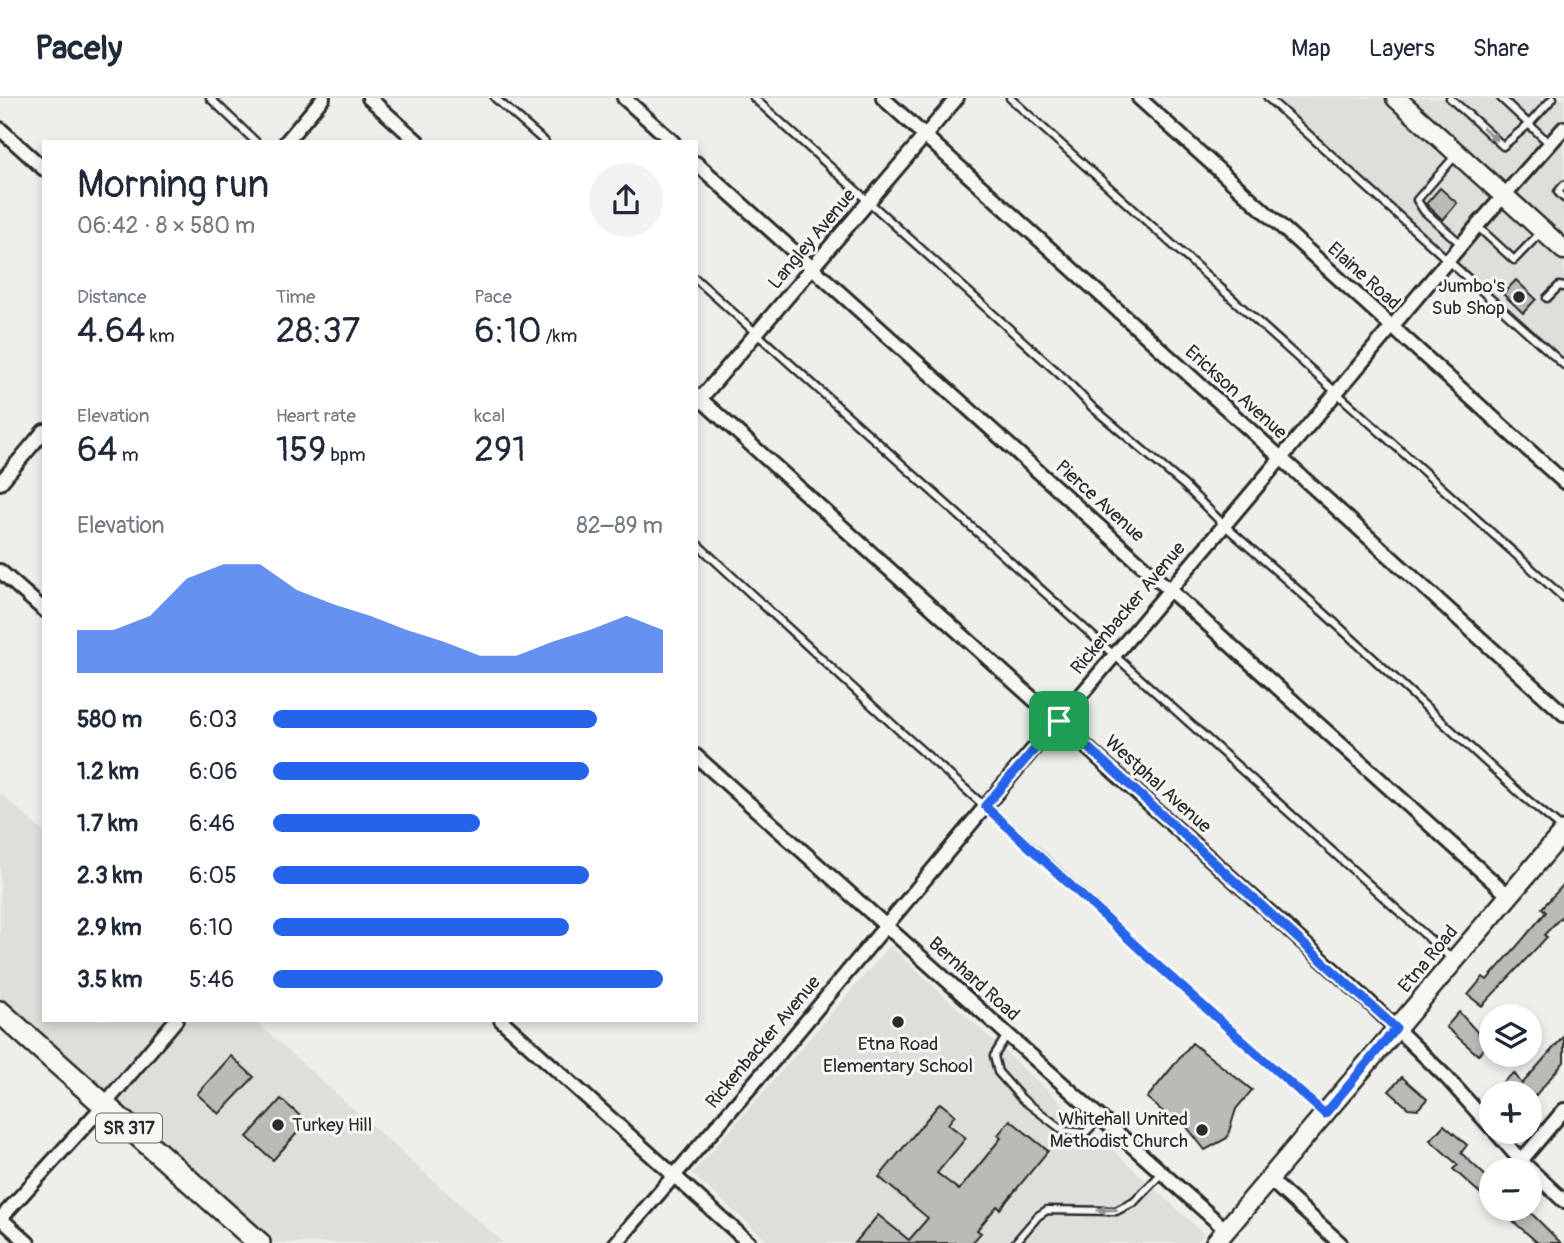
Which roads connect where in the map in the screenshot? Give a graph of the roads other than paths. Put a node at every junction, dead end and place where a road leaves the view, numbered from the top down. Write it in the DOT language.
graph roads {
  1 [pos="210,98"];
  2 [pos="323,98"];
  3 [pos="369,98"];
  4 [pos="495,98"];
  5 [pos="624,98"];
  6 [pos="754,98"];
  7 [pos="883,98"];
  8 [pos="957,98"];
  9 [pos="1010,98"];
  10 [pos="1139,98"];
  11 [pos="1268,98"];
  12 [pos="1450,98"];
  13 [pos="1501,98"];
  14 [pos="1553,98"];
  15 [pos="1398,99"];
  16 [pos="1529,124"];
  17 [pos="0,130"];
  18 [pos="1563,131"];
  19 [pos="925,136"];
  20 [pos="254,140"];
  21 [pos="288,140"];
  22 [pos="416,140"];
  23 [pos="543,140"];
  24 [pos="671,140"];
  25 [pos="1550,144"];
  26 [pos="1457,153"];
  27 [pos="698,165"];
  28 [pos="42,167"];
  29 [pos="1564,186"];
  30 [pos="1503,195"];
  31 [pos="1564,198"];
  32 [pos="868,202"];
  33 [pos="1477,226"];
  34 [pos="1542,230"];
  35 [pos="1461,244"];
  36 [pos="1564,250"];
  37 [pos="1448,260"];
  38 [pos="812,268"];
  39 [pos="698,281"];
  40 [pos="1564,287"];
  41 [pos="1547,299"];
  42 [pos="1392,327"];
  43 [pos="757,334"];
  44 [pos="1564,365"];
  45 [pos="1336,393"];
  46 [pos="698,399"];
  47 [pos="42,433"];
  48 [pos="1281,458"];
  49 [pos="1564,482"];
  50 [pos="0,483"];
  51 [pos="1224,525"];
  52 [pos="698,545"];
  53 [pos="0,570"];
  54 [pos="1170,589"];
  55 [pos="1564,598"];
  56 [pos="42,608"];
  57 [pos="1114,655"];
  58 [pos="1564,714"];
  59 [pos="1059,721"];
  60 [pos="698,758"];
  61 [pos="985,806"];
  62 [pos="1564,831"];
  63 [pos="1509,896"];
  64 [pos="885,926"];
  65 [pos="1454,961"];
  66 [pos="0,1012"];
  67 [pos="174,1022"];
  68 [pos="503,1022"];
  69 [pos="1396,1028"];
  70 [pos="1007,1035"];
  71 [pos="104,1105"];
  72 [pos="1564,1110"];
  73 [pos="1325,1114"];
  74 [pos="1479,1114"];
  75 [pos="1100,1118"];
  76 [pos="1506,1144"];
  77 [pos="1518,1158"];
  78 [pos="1524,1158"];
  79 [pos="1161,1174"];
  80 [pos="674,1176"];
  81 [pos="1269,1179"];
  82 [pos="1542,1181"];
  83 [pos="1564,1201"];
  84 [pos="0,1218"];
  85 [pos="1220,1237"];
  86 [pos="28,1243"];
  87 [pos="259,1243"];
  88 [pos="616,1243"];
  89 [pos="749,1243"];
  90 [pos="1015,1243"];
  91 [pos="1340,1243"];
  1 -- 20 [label="lane"];
  2 -- 21 [label="street"];
  3 -- 22 [label="street"];
  4 -- 23 [label="lane"];
  5 -- 24 [label="street"];
  6 -- 32 [label="lane"];
  7 -- 19 [label="street, Erickson Avenue"];
  8 -- 19 [label="street, Langley Avenue"];
  9 -- 45 [label="lane"];
  10 -- 42 [label="street, Elaine Road"];
  11 -- 37 [label="lane"];
  12 -- 16 [label="lane, one-way"];
  13 -- 16 [label="lane"];
  14 -- 16 [label="lane"];
  15 -- 26 [label="street"];
  16 -- 25 [label="lane"];
  17 -- 28 [label="street"];
  18 -- 25 [label="street, Rickenbacker Avenue"];
  19 -- 32 [label="street, Langley Avenue"];
  19 -- 48 [label="street, Erickson Avenue"];
  25 -- 30 [label="street, Rickenbacker Avenue"];
  26 -- 30 [label="street"];
  26 -- 35 [label="lane"];
  27 -- 38 [label="street, Pierce Avenue"];
  29 -- 31 [label="lane"];
  30 -- 33 [label="street, Rickenbacker Avenue"];
  30 -- 34 [label="street"];
  32 -- 38 [label="street, Langley Avenue"];
  32 -- 51 [label="lane"];
  33 -- 34 [label="lane"];
  33 -- 35 [label="street, Rickenbacker Avenue"];
  34 -- 36 [label="street"];
  35 -- 37 [label="street, Rickenbacker Avenue"];
  37 -- 42 [label="street, Rickenbacker Avenue"];
  37 -- 44 [label="lane"];
  38 -- 43 [label="street, Langley Avenue"];
  38 -- 54 [label="street, Pierce Avenue"];
  39 -- 43 [label="lane"];
  40 -- 41 [label="lane"];
  42 -- 45 [label="street, Rickenbacker Avenue"];
  42 -- 49 [label="street, Elaine Road"];
  43 -- 46 [label="street, Langley Avenue"];
  43 -- 57 [label="lane"];
  45 -- 48 [label="street, Rickenbacker Avenue"];
  45 -- 55 [label="lane"];
  46 -- 59 [label="street, Westphal Avenue"];
  47 -- 50 [label="street"];
  48 -- 51 [label="street, Rickenbacker Avenue"];
  48 -- 58 [label="street, Erickson Avenue"];
  51 -- 54 [label="street, Rickenbacker Avenue"];
  51 -- 62 [label="lane"];
  52 -- 61 [label="lane"];
  53 -- 56 [label="street"];
  54 -- 57 [label="street, Rickenbacker Avenue"];
  54 -- 63 [label="street, Pierce Avenue"];
  57 -- 59 [label="street, Rickenbacker Avenue"];
  57 -- 65 [label="lane"];
  59 -- 61 [label="street, Rickenbacker Avenue"];
  59 -- 69 [label="street, Westphal Avenue"];
  60 -- 64 [label="street, Bernhard Road"];
  61 -- 64 [label="street, Rickenbacker Avenue"];
  61 -- 73 [label="lane"];
  62 -- 63 [label="street, Etna Road"];
  63 -- 65 [label="street, Etna Road"];
  64 -- 70 [label="street, Bernhard Road"];
  64 -- 80 [label="street, Rickenbacker Avenue"];
  65 -- 69 [label="street, Etna Road"];
  66 -- 71 [label="main road, SR 317"];
  67 -- 71 [label="street"];
  68 -- 80 [label="street"];
  69 -- 73 [label="street, Etna Road"];
  69 -- 74 [label="street, Westphal Avenue"];
  70 -- 75 [label="street, Bernhard Road"];
  70 -- 75 [label="lane"];
  71 -- 84 [label="street"];
  71 -- 87 [label="main road, SR 317"];
  72 -- 78 [label="street"];
  73 -- 81 [label="street, Etna Road"];
  75 -- 79 [label="street, Bernhard Road"];
  76 -- 77 [label="street"];
  79 -- 85 [label="street, Bernhard Road"];
  79 -- 90 [label="lane, one-way"];
  80 -- 88 [label="street, Rickenbacker Avenue"];
  80 -- 89 [label="street"];
  81 -- 85 [label="street, Etna Road"];
  81 -- 91 [label="street"];
  82 -- 83 [label="street"];
  84 -- 86 [label="street"];
}
